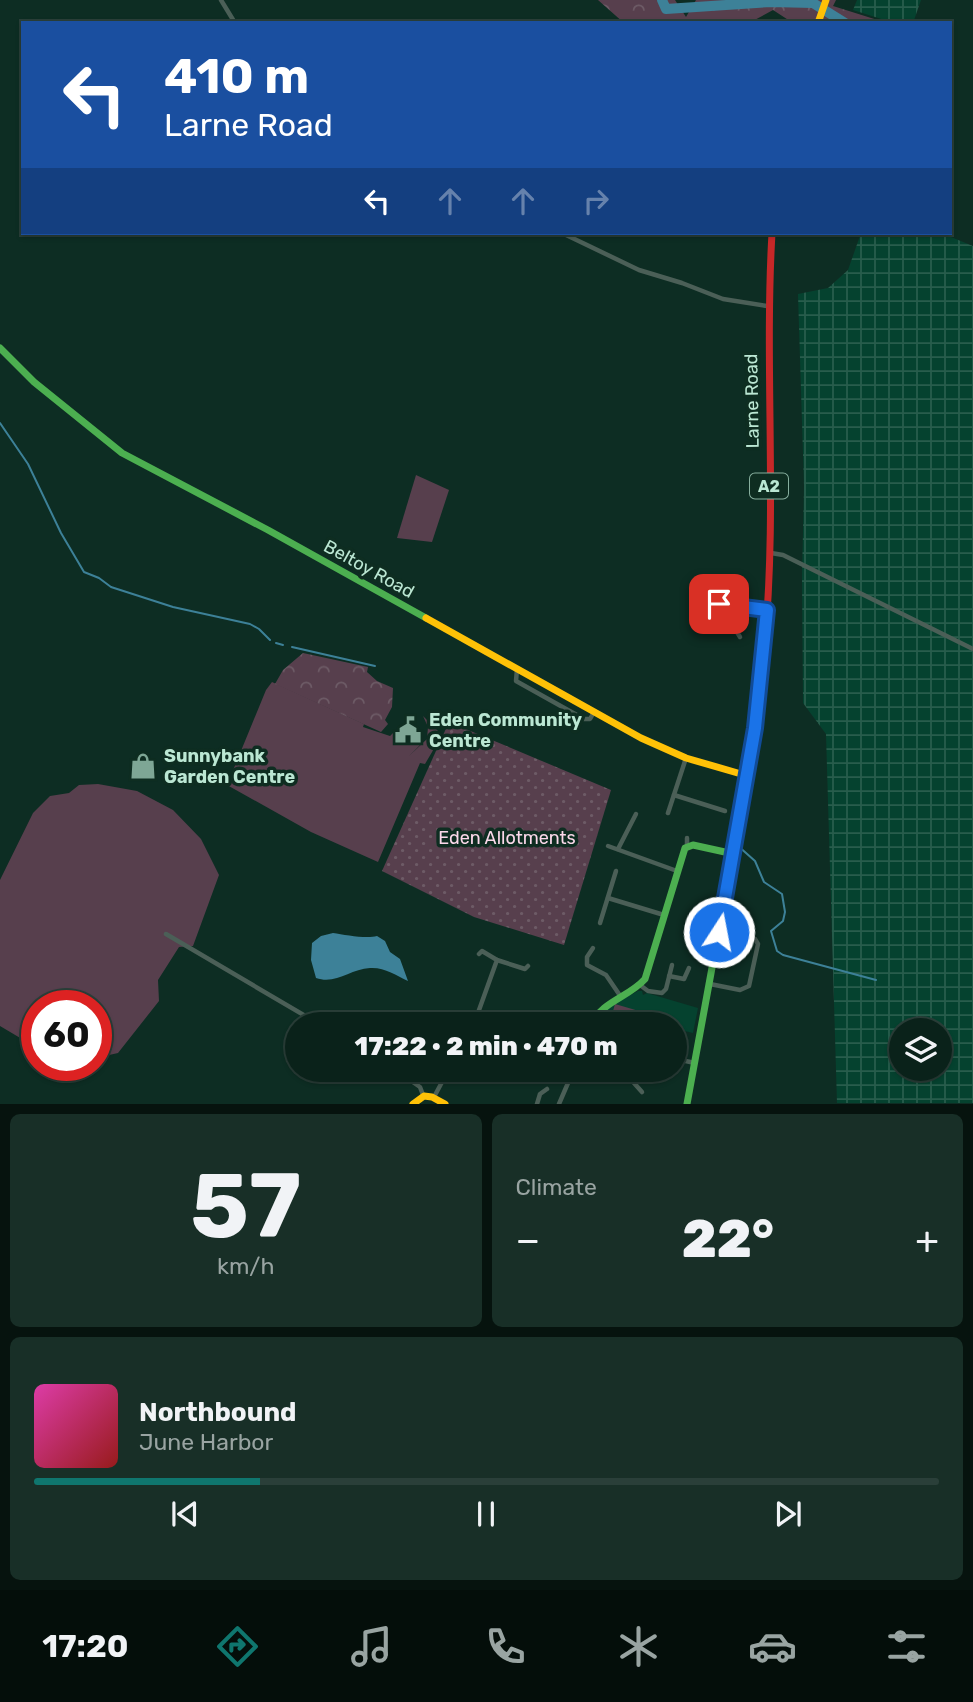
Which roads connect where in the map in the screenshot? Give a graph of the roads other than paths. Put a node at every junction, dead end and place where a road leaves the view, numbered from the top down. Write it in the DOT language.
graph roads {
  1 [pos="221,0"];
  2 [pos="825,1"];
  3 [pos="819,19"];
  4 [pos="234,21"];
  5 [pos="566,235"];
  6 [pos="772,235"];
  7 [pos="767,306"];
  8 [pos="0,348"];
  9 [pos="771,553"];
  10 [pos="723,590"];
  11 [pos="728,606"];
  12 [pos="767,610"];
  13 [pos="740,637"];
  14 [pos="973,649"];
  15 [pos="686,758"];
  16 [pos="748,776"];
  17 [pos="674,795"];
  18 [pos="725,811"];
  19 [pos="668,813"];
  20 [pos="636,814"];
  21 [pos="608,846"];
  22 [pos="618,849"];
  23 [pos="734,854"];
  24 [pos="616,871"];
  25 [pos="677,871"];
  26 [pos="608,898"];
  27 [pos="748,913"];
  28 [pos="664,915"];
  29 [pos="600,923"];
  30 [pos="166,934"];
  31 [pos="593,948"];
  32 [pos="482,951"];
  33 [pos="497,960"];
  34 [pos="672,965"];
  35 [pos="689,968"];
  36 [pos="526,970"];
  37 [pos="669,976"];
  38 [pos="710,984"];
  39 [pos="640,985"];
  40 [pos="621,997"];
  41 [pos="299,1012"];
  42 [pos="478,1012"];
  43 [pos="597,1012"];
  44 [pos="687,1061"];
  45 [pos="695,1063"];
  46 [pos="413,1082"];
  47 [pos="442,1082"];
  48 [pos="568,1082"];
  49 [pos="634,1082"];
  50 [pos="547,1089"];
  51 [pos="642,1092"];
  52 [pos="423,1095"];
  53 [pos="434,1097"];
  54 [pos="413,1104"];
  55 [pos="445,1104"];
  56 [pos="537,1104"];
  57 [pos="559,1104"];
  58 [pos="687,1104"];
  1 -- 4 [label="street"];
  2 -- 3 [label="main road"];
  5 -- 7 [label="street"];
  6 -- 7 [label="main road, Larne Road / A2"];
  7 -- 9 [label="main road, Larne Road / A2"];
  8 -- 15 [label="main road, Beltoy Road"];
  9 -- 12 [label="main road, Larne Road / A2"];
  9 -- 14 [label="street"];
  10 -- 11 [label="street"];
  11 -- 12 [label="street"];
  11 -- 13 [label="street"];
  12 -- 16 [label="main road, Larne Road / A2"];
  15 -- 16 [label="main road, Beltoy Road"];
  15 -- 17 [label="street"];
  16 -- 23 [label="main road, Larne Road / A2"];
  17 -- 18 [label="street"];
  17 -- 19 [label="street"];
  20 -- 22 [label="street"];
  21 -- 22 [label="street"];
  22 -- 25 [label="street"];
  23 -- 25 [label="main road"];
  23 -- 38 [label="main road, Larne Road / A2"];
  24 -- 26 [label="street"];
  25 -- 28 [label="main road"];
  26 -- 28 [label="street"];
  26 -- 29 [label="street"];
  27 -- 38 [label="street"];
  28 -- 39 [label="main road"];
  30 -- 41 [label="street"];
  31 -- 40 [label="street"];
  32 -- 33 [label="street"];
  33 -- 36 [label="street"];
  33 -- 42 [label="street"];
  34 -- 37 [label="street"];
  35 -- 37 [label="street"];
  37 -- 39 [label="street"];
  38 -- 45 [label="main road, Larne Road / A2"];
  39 -- 40 [label="main road"];
  40 -- 43 [label="main road"];
  44 -- 45 [label="street"];
  45 -- 58 [label="main road, Larne Road / A2"];
  46 -- 52 [label="street"];
  47 -- 53 [label="street"];
  48 -- 57 [label="street"];
  49 -- 51 [label="street"];
  50 -- 56 [label="street"];
  52 -- 53 [label="main road"];
  52 -- 54 [label="main road"];
  53 -- 55 [label="main road"];
}
